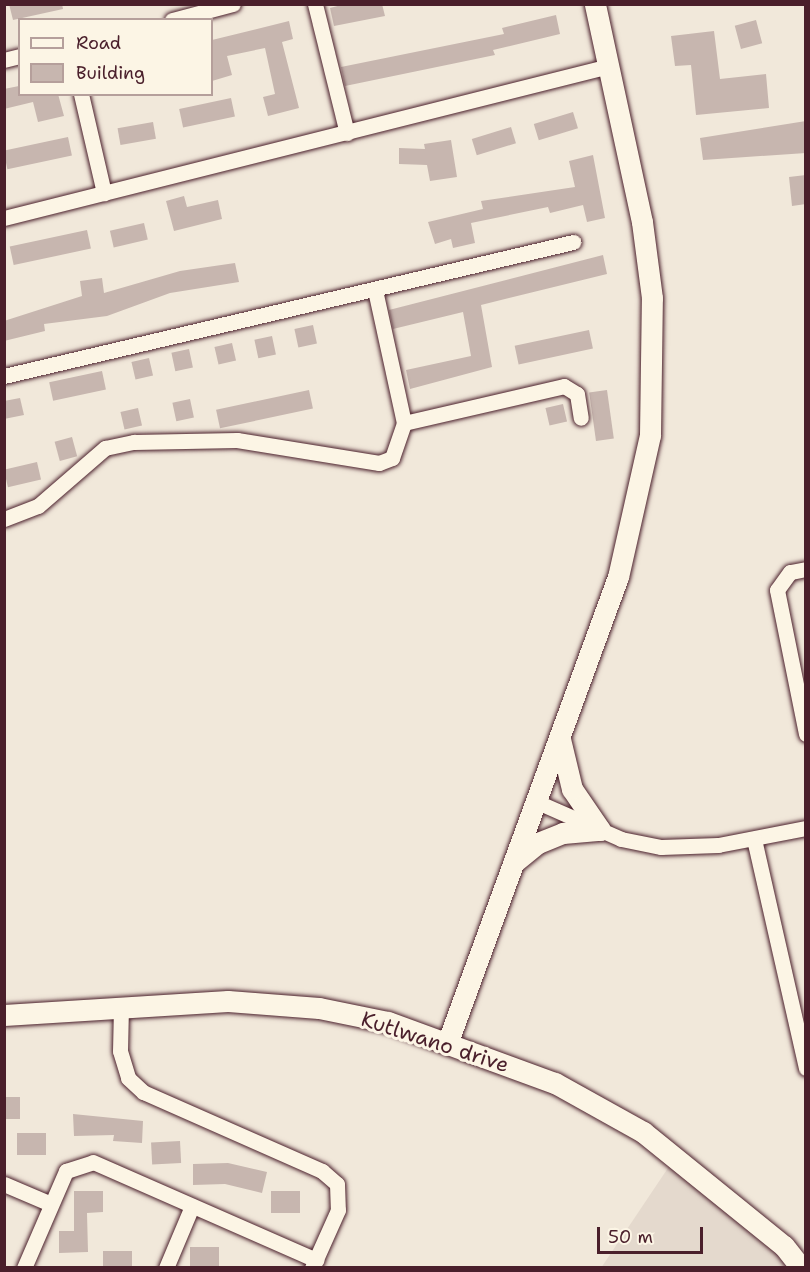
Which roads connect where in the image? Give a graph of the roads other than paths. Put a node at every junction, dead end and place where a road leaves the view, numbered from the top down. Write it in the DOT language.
graph roads {
  1 [pos="233,4"];
  2 [pos="315,4"];
  3 [pos="595,4"];
  4 [pos="180,18"];
  5 [pos="609,66"];
  6 [pos="81,96"];
  7 [pos="347,133"];
  8 [pos="104,193"];
  9 [pos="4,218"];
  10 [pos="573,242"];
  11 [pos="375,290"];
  12 [pos="4,376"];
  13 [pos="581,418"];
  14 [pos="404,423"];
  15 [pos="4,519"];
  16 [pos="806,569"];
  17 [pos="806,734"];
  18 [pos="559,737"];
  19 [pos="535,801"];
  20 [pos="806,828"];
  21 [pos="600,830"];
  22 [pos="754,839"];
  23 [pos="513,863"];
  24 [pos="121,1007"];
  25 [pos="4,1016"];
  26 [pos="447,1044"];
  27 [pos="806,1068"];
  28 [pos="4,1184"];
  29 [pos="51,1204"];
  30 [pos="192,1206"];
  31 [pos="314,1264"];
  32 [pos="24,1268"];
  33 [pos="166,1268"];
  34 [pos="801,1268"];
  1 -- 4 [label="street"];
  2 -- 7 [label="street"];
  3 -- 5 [label="street"];
  5 -- 7 [label="street"];
  5 -- 18 [label="street"];
  6 -- 8 [label="street"];
  7 -- 8 [label="street"];
  8 -- 9 [label="street"];
  10 -- 11 [label="street"];
  11 -- 12 [label="street"];
  11 -- 14 [label="street"];
  13 -- 14 [label="street"];
  14 -- 15 [label="street"];
  16 -- 17 [label="street"];
  18 -- 19 [label="street"];
  18 -- 21 [label="street"];
  19 -- 21 [label="street"];
  19 -- 23 [label="street"];
  20 -- 22 [label="street"];
  21 -- 22 [label="street"];
  21 -- 23 [label="street"];
  22 -- 27 [label="street"];
  23 -- 26 [label="street"];
  24 -- 25 [label="street, Kutlwano drive"];
  24 -- 26 [label="street, Kutlwano drive"];
  24 -- 31 [label="street"];
  26 -- 34 [label="street, Kutlwano drive"];
  28 -- 29 [label="street"];
  29 -- 30 [label="street"];
  29 -- 32 [label="street"];
  30 -- 31 [label="street"];
  30 -- 33 [label="street"];
}
